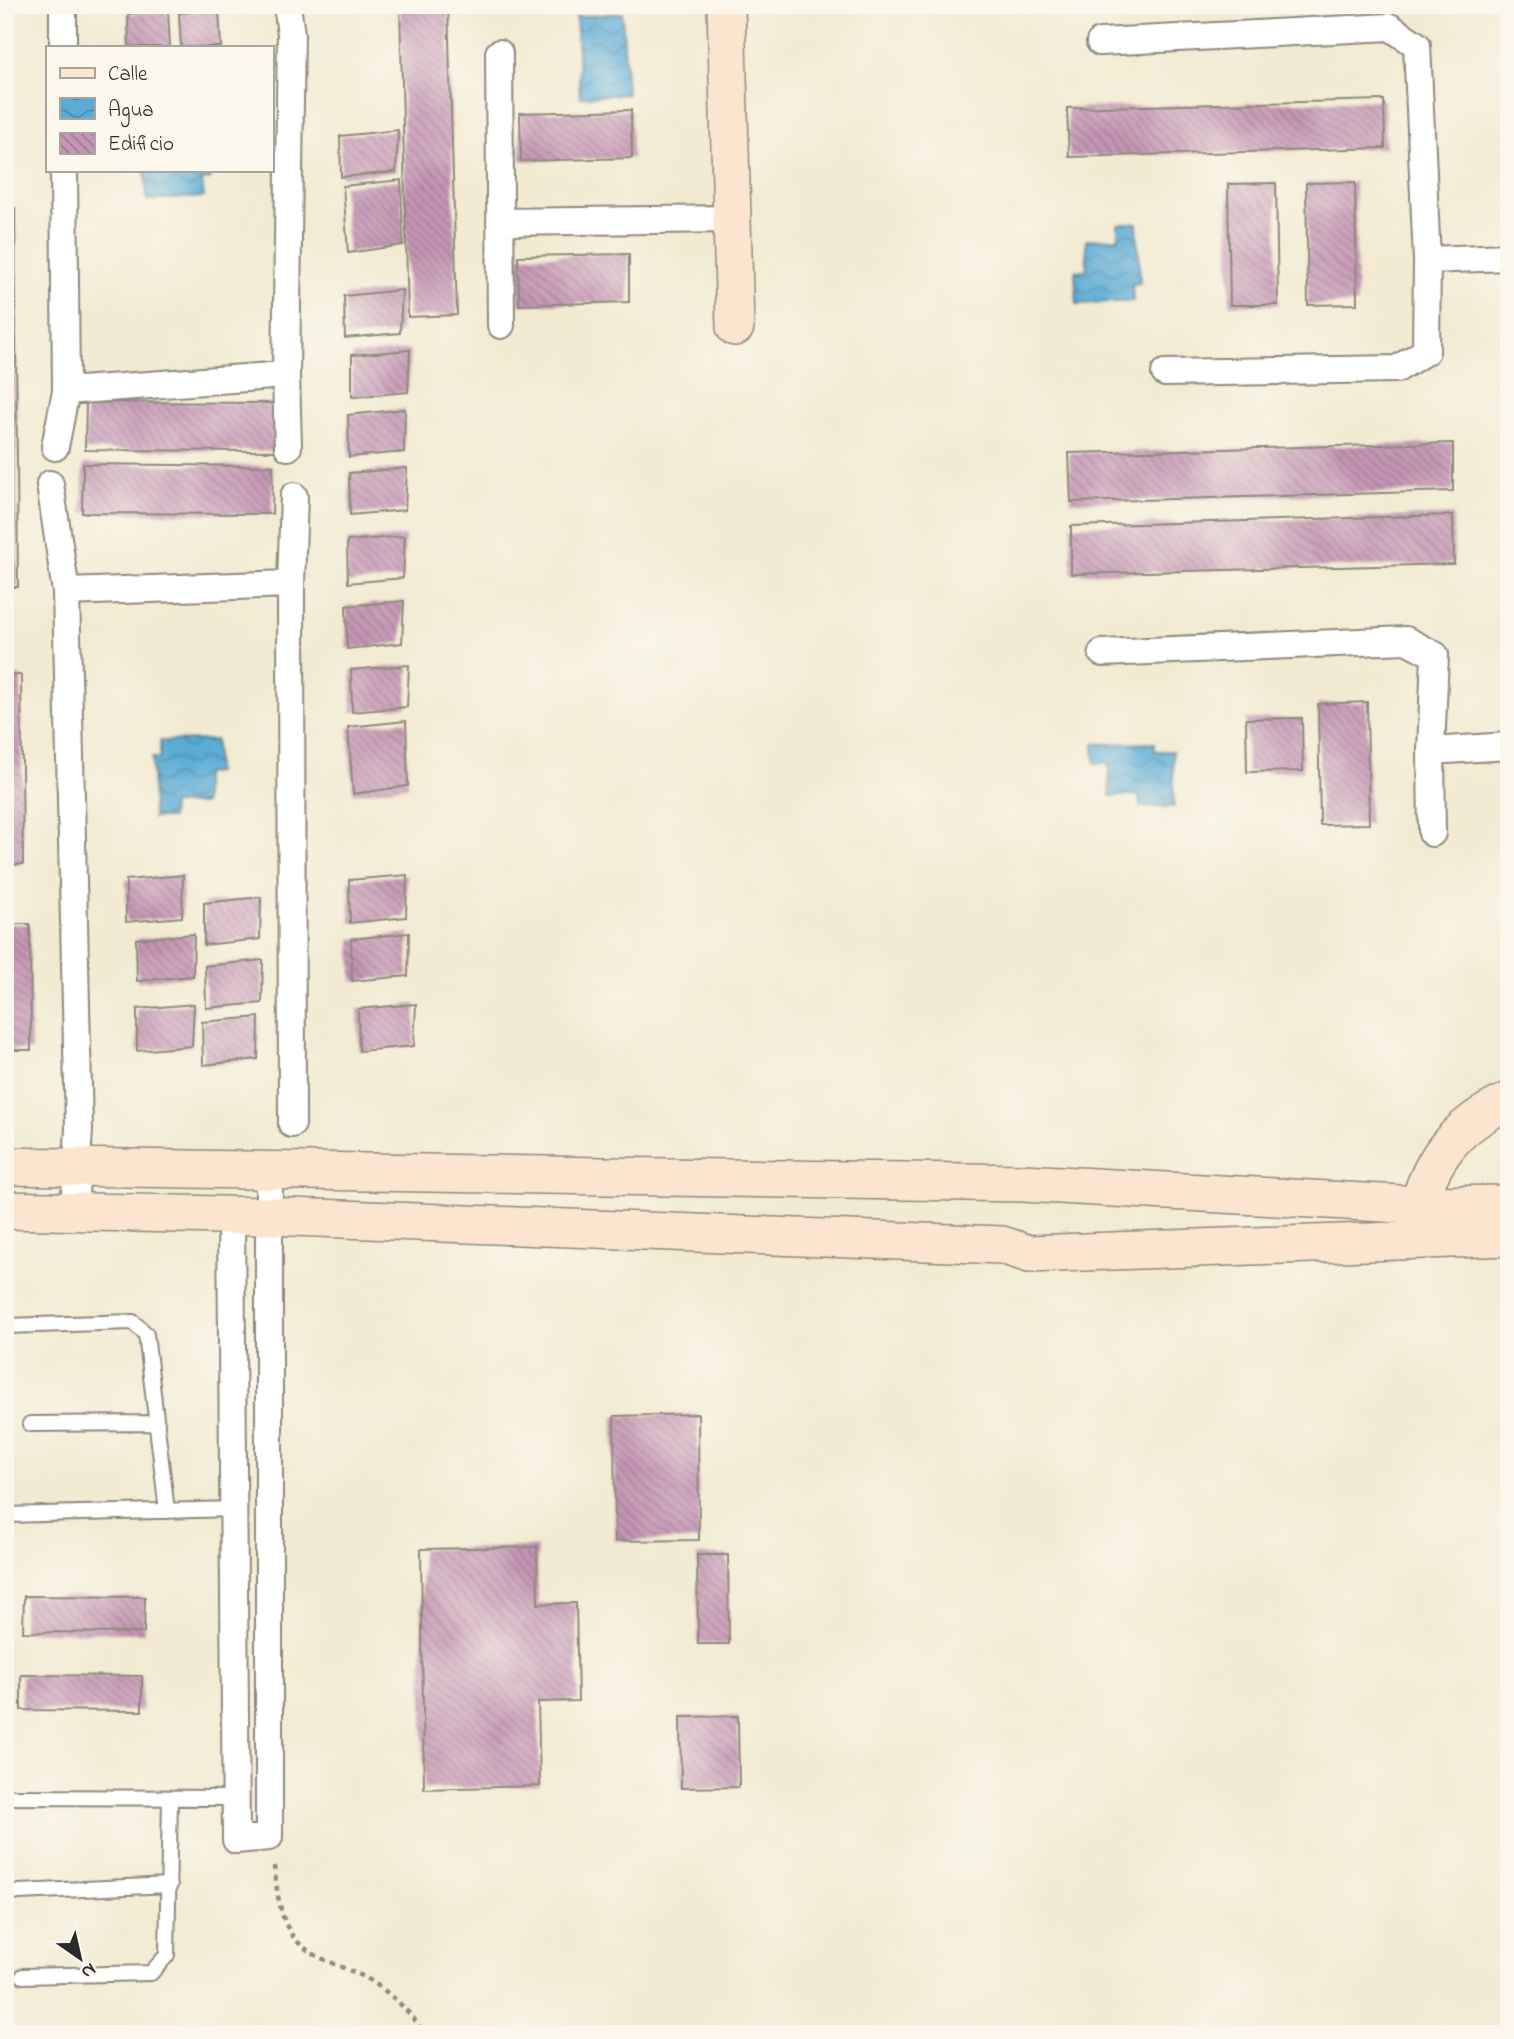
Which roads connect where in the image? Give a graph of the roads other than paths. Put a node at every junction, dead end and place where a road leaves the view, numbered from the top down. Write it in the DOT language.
graph roads {
  1 [pos="63,5"];
  2 [pos="287,5"];
  3 [pos="726,5"];
  4 [pos="1100,42"];
  5 [pos="63,46"];
  6 [pos="499,53"];
  7 [pos="64,172"];
  8 [pos="731,219"];
  9 [pos="500,222"];
  10 [pos="1509,257"];
  11 [pos="1427,260"];
  12 [pos="501,325"];
  13 [pos="735,327"];
  14 [pos="1165,373"];
  15 [pos="286,375"];
  16 [pos="66,391"];
  17 [pos="55,447"];
  18 [pos="288,447"];
  19 [pos="50,484"];
  20 [pos="294,496"];
  21 [pos="291,584"];
  22 [pos="66,592"];
  23 [pos="1102,653"];
  24 [pos="1509,746"];
  25 [pos="1431,751"];
  26 [pos="1432,833"];
  27 [pos="1509,1101"];
  28 [pos="292,1124"];
  29 [pos="5,1166"];
  30 [pos="77,1169"];
  31 [pos="269,1172"];
  32 [pos="1509,1204"];
  33 [pos="5,1210"];
  34 [pos="74,1212"];
  35 [pos="231,1216"];
  36 [pos="267,1216"];
  37 [pos="1414,1222"];
  38 [pos="1509,1237"];
  39 [pos="5,1326"];
  40 [pos="157,1423"];
  41 [pos="30,1424"];
  42 [pos="234,1509"];
  43 [pos="167,1511"];
  44 [pos="5,1515"];
  45 [pos="5,1797"];
  46 [pos="170,1798"];
  47 [pos="236,1798"];
  48 [pos="170,1885"];
  49 [pos="19,1892"];
  50 [pos="23,1976"];
  1 -- 5 [label="street"];
  2 -- 15 [label="street"];
  3 -- 8 [label="main road"];
  4 -- 11 [label="street"];
  6 -- 9 [label="street"];
  7 -- 16 [label="street"];
  8 -- 9 [label="street"];
  8 -- 13 [label="main road"];
  9 -- 12 [label="street"];
  10 -- 11 [label="street"];
  11 -- 14 [label="street"];
  15 -- 16 [label="street"];
  15 -- 18 [label="street"];
  16 -- 17 [label="street"];
  19 -- 22 [label="street"];
  20 -- 21 [label="street"];
  21 -- 22 [label="street"];
  21 -- 28 [label="street"];
  22 -- 30 [label="street"];
  23 -- 25 [label="street"];
  24 -- 25 [label="street"];
  25 -- 26 [label="street"];
  27 -- 37 [label="main road"];
  29 -- 30 [label="main road"];
  30 -- 31 [label="main road"];
  30 -- 34 [label="street"];
  31 -- 36 [label="street"];
  31 -- 37 [label="main road"];
  32 -- 37 [label="main road"];
  33 -- 34 [label="main road"];
  34 -- 35 [label="main road"];
  35 -- 36 [label="main road"];
  35 -- 42 [label="street"];
  36 -- 37 [label="main road"];
  36 -- 47 [label="street"];
  37 -- 38 [label="main road"];
  39 -- 40 [label="lane"];
  40 -- 41 [label="lane"];
  40 -- 43 [label="lane"];
  42 -- 43 [label="lane"];
  42 -- 47 [label="street"];
  43 -- 44 [label="lane"];
  45 -- 46 [label="lane"];
  46 -- 47 [label="lane"];
  46 -- 48 [label="lane"];
  48 -- 49 [label="lane"];
  48 -- 50 [label="lane"];
}
